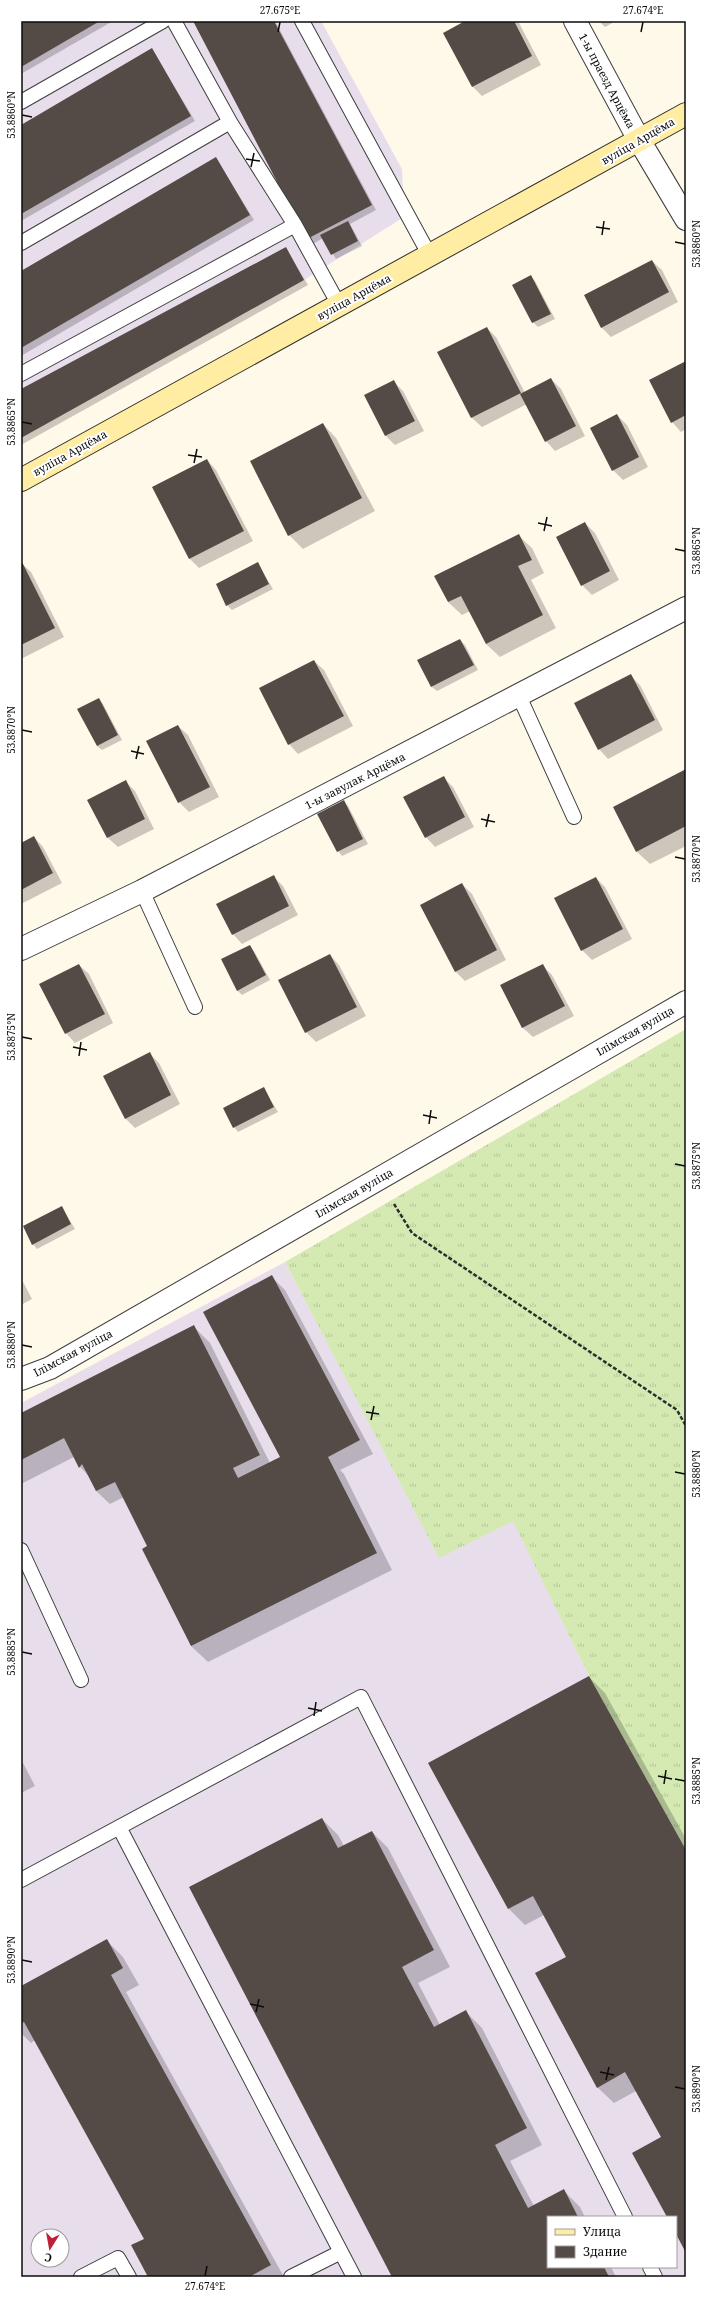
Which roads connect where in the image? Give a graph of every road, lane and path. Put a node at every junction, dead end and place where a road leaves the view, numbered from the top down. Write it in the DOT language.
graph roads {
  1 [pos="162,21"];
  2 [pos="174,21"];
  3 [pos="302,21"];
  4 [pos="575,21"];
  5 [pos="21,102"];
  6 [pos="686,114"];
  7 [pos="230,122"];
  8 [pos="639,140"];
  9 [pos="686,219"];
  10 [pos="295,225"];
  11 [pos="21,243"];
  12 [pos="430,256"];
  13 [pos="339,305"];
  14 [pos="21,374"];
  15 [pos="21,480"];
  16 [pos="686,608"];
  17 [pos="519,696"];
  18 [pos="574,817"];
  19 [pos="142,891"];
  20 [pos="21,949"];
  21 [pos="686,1002"];
  22 [pos="195,1007"];
  23 [pos="378,1179"];
  24 [pos="21,1379"];
  25 [pos="686,1426"];
  26 [pos="21,1550"];
  27 [pos="81,1680"];
  28 [pos="120,1827"];
  29 [pos="21,1880"];
  30 [pos="624,2216"];
  31 [pos="341,2252"];
  32 [pos="650,2268"];
  33 [pos="82,2277"];
  34 [pos="129,2277"];
  35 [pos="291,2277"];
  36 [pos="354,2277"];
  37 [pos="655,2277"];
  1 -- 5 [label="lane"];
  2 -- 7 [label="lane"];
  3 -- 12 [label="lane"];
  4 -- 8 [label="street, 1-ы праезд Арцёма"];
  6 -- 8 [label="street, вуліца Арцёма"];
  7 -- 10 [label="lane"];
  7 -- 11 [label="lane"];
  8 -- 9 [label="street"];
  8 -- 12 [label="street, вуліца Арцёма"];
  10 -- 13 [label="lane"];
  10 -- 14 [label="lane"];
  12 -- 13 [label="street, вуліца Арцёма"];
  13 -- 15 [label="street, вуліца Арцёма"];
  16 -- 17 [label="street, 1-ы завулак Арцёма"];
  17 -- 18 [label="lane"];
  17 -- 19 [label="street, 1-ы завулак Арцёма"];
  19 -- 20 [label="street, 1-ы завулак Арцёма"];
  19 -- 22 [label="lane"];
  21 -- 23 [label="street, Ілімская вуліца"];
  23 -- 24 [label="street, Ілімская вуліца"];
  23 -- 25 [label="path"];
  26 -- 27 [label="lane"];
  28 -- 29 [label="lane"];
  28 -- 30 [label="lane"];
  28 -- 31 [label="lane"];
  31 -- 35 [label="lane"];
  31 -- 36 [label="lane"];
  32 -- 37 [label="lane"];
  33 -- 34 [label="lane"];
}
